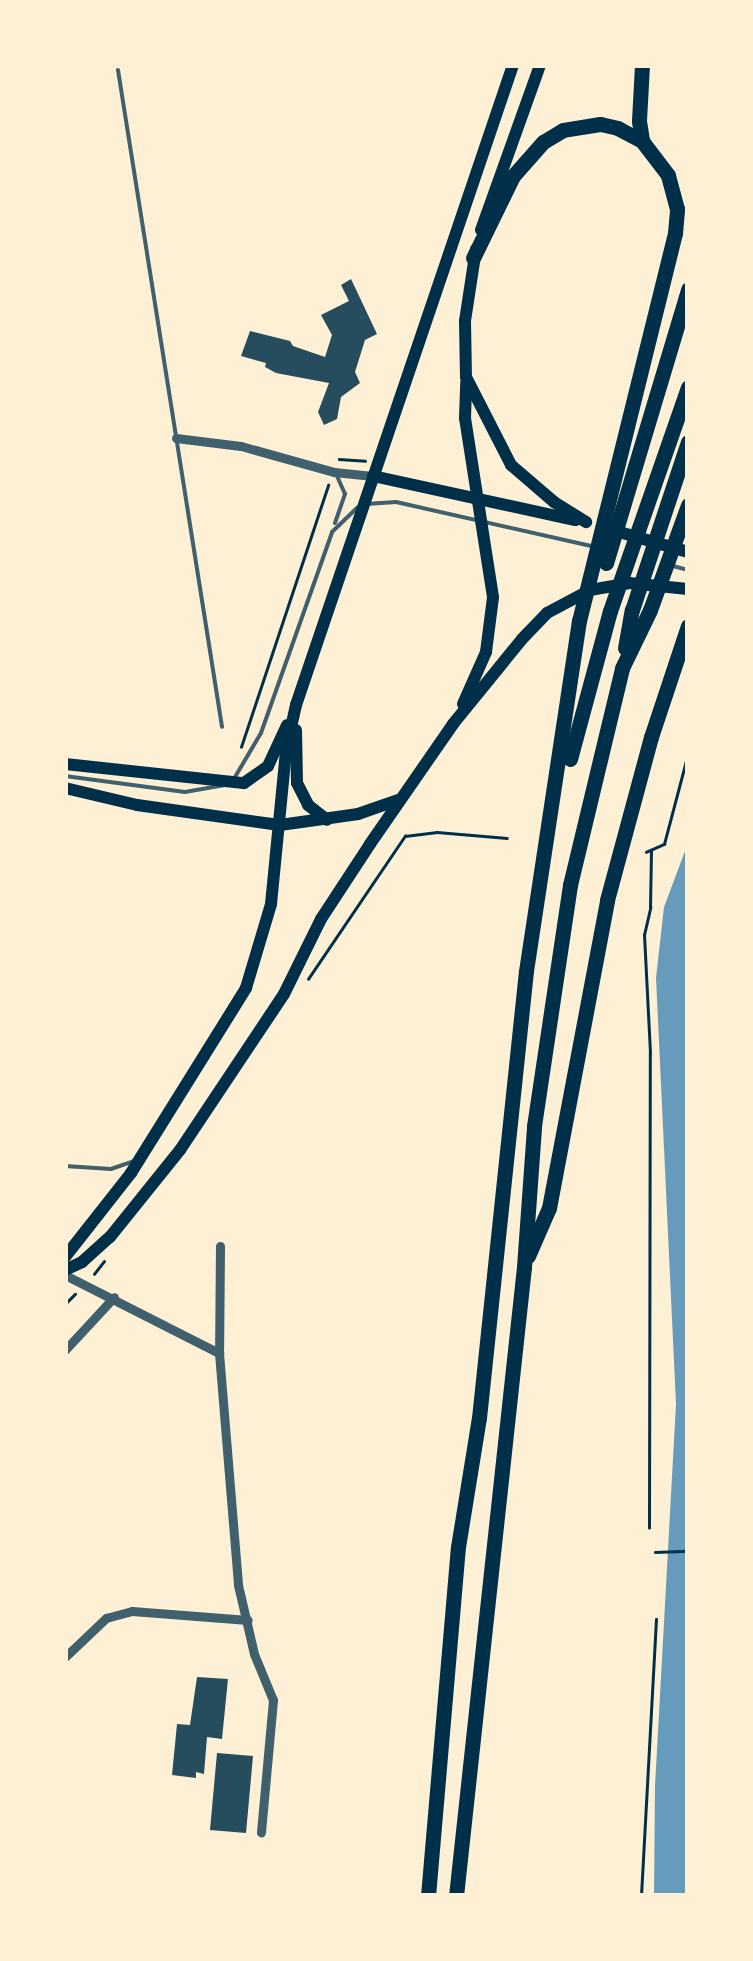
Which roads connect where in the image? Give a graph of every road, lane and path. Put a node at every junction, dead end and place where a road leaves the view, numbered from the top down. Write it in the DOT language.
graph roads {
  1 [pos="513,65"];
  2 [pos="540,65"];
  3 [pos="642,65"];
  4 [pos="118,70"];
  5 [pos="642,141"];
  6 [pos="473,258"];
  7 [pos="688,289"];
  8 [pos="466,378"];
  9 [pos="688,387"];
  10 [pos="176,438"];
  11 [pos="688,442"];
  12 [pos="341,457"];
  13 [pos="364,461"];
  14 [pos="334,472"];
  15 [pos="373,476"];
  16 [pos="326,490"];
  17 [pos="478,500"];
  18 [pos="364,505"];
  19 [pos="616,505"];
  20 [pos="688,505"];
  21 [pos="482,520"];
  22 [pos="586,522"];
  23 [pos="332,532"];
  24 [pos="688,552"];
  25 [pos="688,570"];
  26 [pos="688,589"];
  27 [pos="688,626"];
  28 [pos="622,668"];
  29 [pos="296,706"];
  30 [pos="454,724"];
  31 [pos="222,728"];
  32 [pos="688,753"];
  33 [pos="243,762"];
  34 [pos="65,764"];
  35 [pos="65,776"];
  36 [pos="226,784"];
  37 [pos="65,788"];
  38 [pos="400,799"];
  39 [pos="327,820"];
  40 [pos="280,824"];
  41 [pos="551,830"];
  42 [pos="508,838"];
  43 [pos="397,847"];
  44 [pos="136,1160"];
  45 [pos="65,1166"];
  46 [pos="220,1246"];
  47 [pos="65,1256"];
  48 [pos="524,1266"];
  49 [pos="65,1272"];
  50 [pos="114,1298"];
  51 [pos="71,1299"];
  52 [pos="65,1304"];
  53 [pos="65,1350"];
  54 [pos="219,1353"];
  55 [pos="649,1528"];
  56 [pos="655,1552"];
  57 [pos="688,1552"];
  58 [pos="656,1619"];
  59 [pos="248,1620"];
  60 [pos="65,1657"];
  61 [pos="261,1832"];
  62 [pos="428,1896"];
  63 [pos="456,1896"];
  64 [pos="641,1896"];
  1 -- 15 [label="main road"];
  2 -- 6 [label="main road"];
  3 -- 5 [label="highway"];
  4 -- 10 [label="lane"];
  5 -- 6 [label="highway"];
  5 -- 19 [label="highway"];
  6 -- 8 [label="main road"];
  7 -- 19 [label="highway"];
  8 -- 17 [label="main road"];
  8 -- 22 [label="main road"];
  9 -- 41 [label="highway"];
  10 -- 14 [label="street"];
  10 -- 31 [label="lane"];
  11 -- 28 [label="highway"];
  12 -- 13 [label="path"];
  14 -- 15 [label="street"];
  14 -- 23 [label="lane"];
  15 -- 17 [label="main road"];
  15 -- 18 [label="main road"];
  16 -- 33 [label="path"];
  17 -- 21 [label="main road"];
  17 -- 22 [label="main road"];
  18 -- 21 [label="lane"];
  18 -- 23 [label="lane"];
  18 -- 29 [label="main road"];
  19 -- 41 [label="highway"];
  20 -- 28 [label="highway"];
  21 -- 25 [label="lane"];
  21 -- 30 [label="main road"];
  22 -- 24 [label="main road"];
  23 -- 36 [label="lane"];
  26 -- 30 [label="main road"];
  27 -- 48 [label="highway"];
  28 -- 48 [label="highway"];
  29 -- 36 [label="main road"];
  29 -- 39 [label="main road"];
  29 -- 40 [label="main road"];
  30 -- 38 [label="main road"];
  32 -- 55 [label="path"];
  34 -- 36 [label="main road"];
  35 -- 36 [label="lane"];
  37 -- 40 [label="main road"];
  38 -- 39 [label="main road"];
  38 -- 49 [label="main road"];
  39 -- 40 [label="main road"];
  40 -- 44 [label="main road"];
  41 -- 62 [label="highway"];
  42 -- 43 [label="path"];
  44 -- 45 [label="lane"];
  44 -- 47 [label="main road"];
  46 -- 54 [label="street"];
  48 -- 63 [label="highway"];
  49 -- 50 [label="street"];
  50 -- 53 [label="street"];
  50 -- 54 [label="street"];
  51 -- 52 [label="path"];
  54 -- 59 [label="street"];
  56 -- 57 [label="path"];
  58 -- 64 [label="path"];
  59 -- 60 [label="street"];
  59 -- 61 [label="street"];
}
